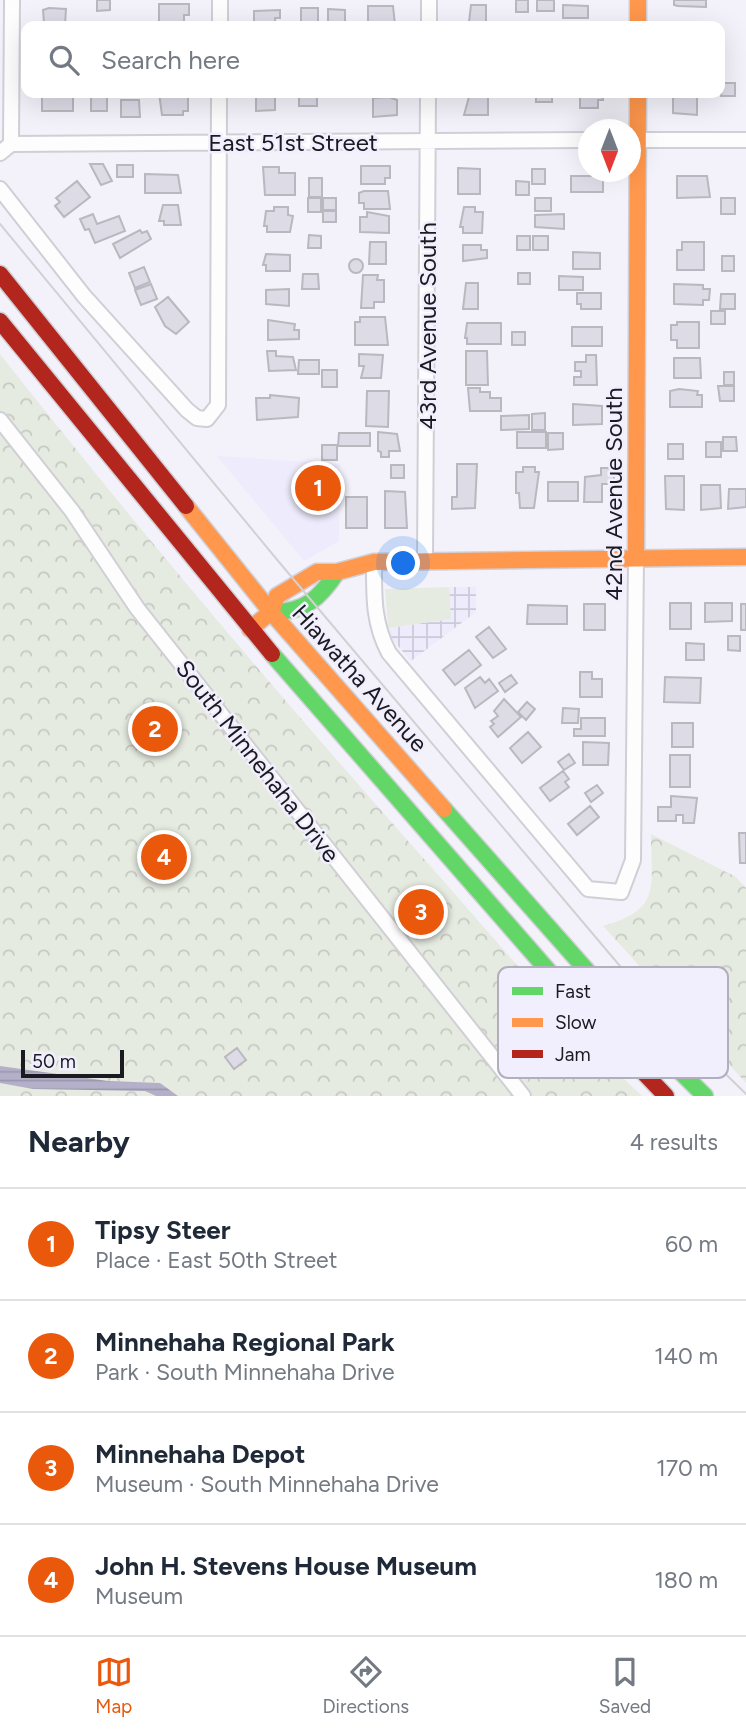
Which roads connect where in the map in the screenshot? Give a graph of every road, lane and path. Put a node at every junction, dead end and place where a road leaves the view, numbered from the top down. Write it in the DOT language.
graph roads {
  1 [pos="12,0"];
  2 [pos="220,0"];
  3 [pos="429,0"];
  4 [pos="638,0"];
  5 [pos="220,21"];
  6 [pos="429,21"];
  7 [pos="638,21"];
  8 [pos="219,98"];
  9 [pos="428,98"];
  10 [pos="638,98"];
  11 [pos="636,119"];
  12 [pos="578,140"];
  13 [pos="641,140"];
  14 [pos="746,140"];
  15 [pos="219,141"];
  16 [pos="428,141"];
  17 [pos="6,148"];
  18 [pos="634,182"];
  19 [pos="0,189"];
  20 [pos="0,274"];
  21 [pos="0,321"];
  22 [pos="0,420"];
  23 [pos="636,558"];
  24 [pos="746,558"];
  25 [pos="425,559"];
  26 [pos="374,562"];
  27 [pos="337,572"];
  28 [pos="271,612"];
  29 [pos="250,628"];
  30 [pos="621,892"];
  31 [pos="546,967"];
  32 [pos="583,967"];
  33 [pos="498,1064"];
  34 [pos="509,1078"];
  35 [pos="648,1078"];
  36 [pos="687,1078"];
  37 [pos="703,1094"];
  38 [pos="523,1096"];
  39 [pos="666,1096"];
  1 -- 17 [label="street"];
  2 -- 5 [label="street"];
  3 -- 6 [label="street"];
  4 -- 7 [label="main road"];
  8 -- 15 [label="street"];
  9 -- 16 [label="street, 43rd Avenue South"];
  10 -- 11 [label="main road, 42nd Avenue South"];
  12 -- 16 [label="street, East 51st Street"];
  13 -- 14 [label="street"];
  15 -- 16 [label="street, East 51st Street"];
  15 -- 17 [label="street, East 51st Street"];
  15 -- 19 [label="street"];
  16 -- 25 [label="street, 43rd Avenue South"];
  18 -- 23 [label="main road, 42nd Avenue South"];
  20 -- 28 [label="main road, Hiawatha Avenue"];
  21 -- 29 [label="main road, Hiawatha Avenue"];
  22 -- 33 [label="street, South Minnehaha Drive"];
  23 -- 24 [label="main road"];
  23 -- 25 [label="main road"];
  23 -- 30 [label="street, 42nd Avenue South"];
  25 -- 26 [label="main road"];
  26 -- 27 [label="main road"];
  26 -- 30 [label="street, Hiawatha Avenue"];
  27 -- 28 [label="main road"];
  27 -- 28 [label="main road"];
  28 -- 29 [label="main road"];
  28 -- 32 [label="main road, Hiawatha Avenue"];
  29 -- 31 [label="main road, Hiawatha Avenue"];
  34 -- 38 [label="street, South Minnehaha Drive"];
  35 -- 39 [label="main road, Hiawatha Avenue"];
  36 -- 37 [label="main road, Hiawatha Avenue"];
}
